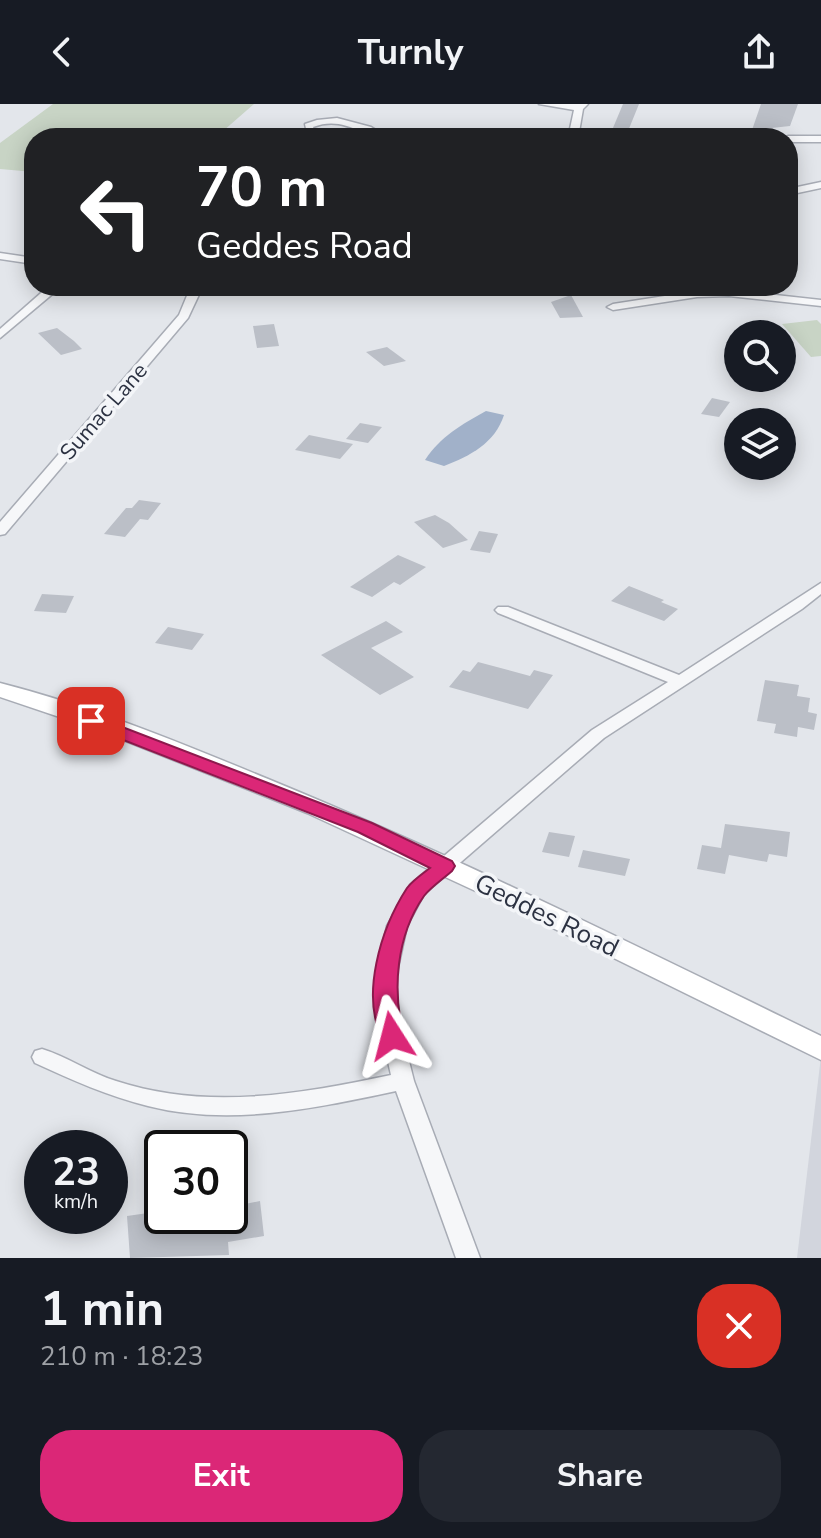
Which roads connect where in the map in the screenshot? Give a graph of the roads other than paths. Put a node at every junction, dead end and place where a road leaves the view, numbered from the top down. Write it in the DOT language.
graph roads {
  1 [pos="543,104"];
  2 [pos="581,106"];
  3 [pos="309,128"];
  4 [pos="362,128"];
  5 [pos="576,128"];
  6 [pos="798,139"];
  7 [pos="821,139"];
  8 [pos="821,185"];
  9 [pos="798,190"];
  10 [pos="0,256"];
  11 [pos="24,260"];
  12 [pos="45,296"];
  13 [pos="193,296"];
  14 [pos="684,296"];
  15 [pos="757,296"];
  16 [pos="821,303"];
  17 [pos="613,307"];
  18 [pos="0,335"];
  19 [pos="0,531"];
  20 [pos="821,587"];
  21 [pos="503,610"];
  22 [pos="680,681"];
  23 [pos="0,690"];
  24 [pos="445,866"];
  25 [pos="821,1049"];
  26 [pos="42,1057"];
  27 [pos="403,1081"];
  28 [pos="468,1258"];
  1 -- 2 [label="street"];
  2 -- 5 [label="street"];
  3 -- 4 [label="street"];
  6 -- 7 [label="street"];
  8 -- 9 [label="street"];
  10 -- 11 [label="street"];
  12 -- 18 [label="street"];
  13 -- 19 [label="street, Sumac Lane"];
  14 -- 17 [label="street"];
  15 -- 16 [label="street"];
  20 -- 22 [label="street"];
  21 -- 22 [label="street"];
  22 -- 24 [label="street"];
  23 -- 24 [label="main road, Geddes Road"];
  24 -- 25 [label="main road, Geddes Road"];
  24 -- 27 [label="street"];
  26 -- 27 [label="street"];
  27 -- 28 [label="street"];
}
